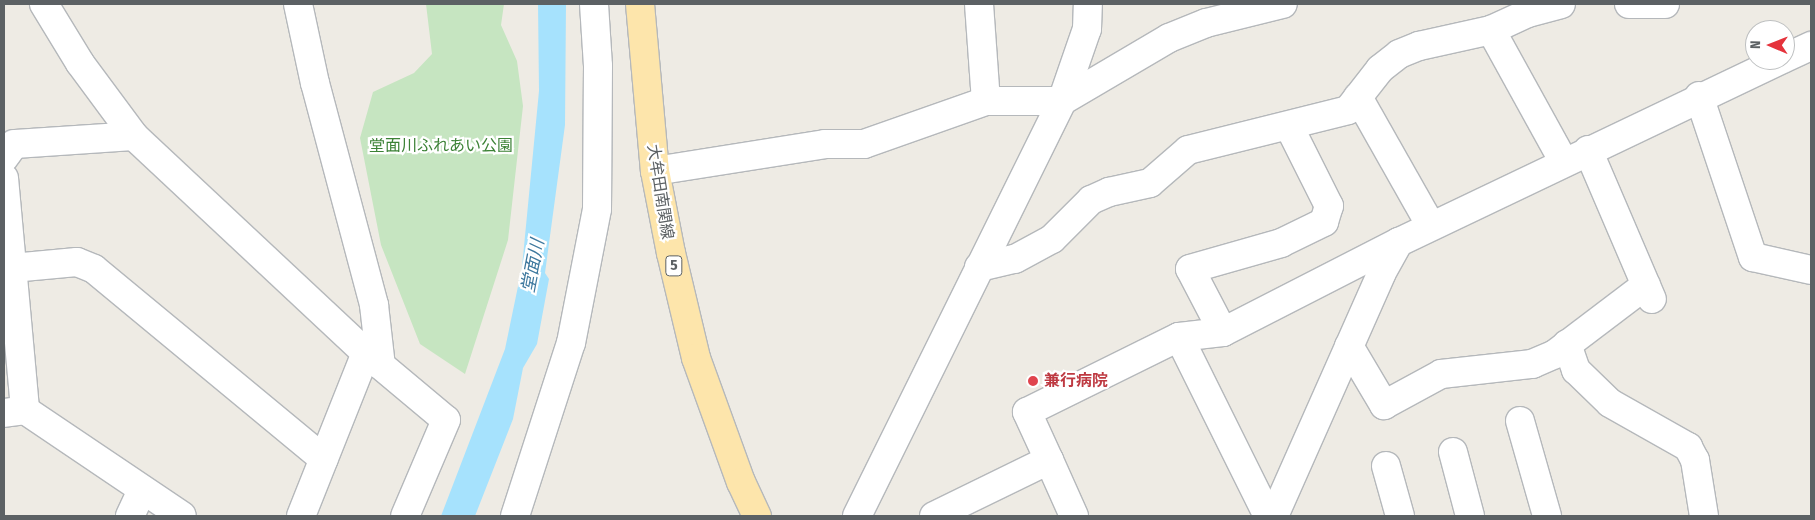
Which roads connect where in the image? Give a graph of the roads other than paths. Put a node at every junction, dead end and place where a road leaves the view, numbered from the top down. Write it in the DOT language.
graph roads {
  1 [pos="44,4"];
  2 [pos="298,4"];
  3 [pos="594,4"];
  4 [pos="640,4"];
  5 [pos="979,4"];
  6 [pos="1088,4"];
  7 [pos="1284,4"];
  8 [pos="1561,4"];
  9 [pos="1629,4"];
  10 [pos="1665,4"];
  11 [pos="1491,30"];
  12 [pos="1811,46"];
  13 [pos="1795,53"];
  14 [pos="1758,70"];
  15 [pos="1699,96"];
  16 [pos="1358,97"];
  17 [pos="986,101"];
  18 [pos="1062,101"];
  19 [pos="1290,126"];
  20 [pos="134,136"];
  21 [pos="1588,150"];
  22 [pos="4,158"];
  23 [pos="1564,162"];
  24 [pos="655,171"];
  25 [pos="4,178"];
  26 [pos="1431,226"];
  27 [pos="1399,242"];
  28 [pos="979,267"];
  29 [pos="12,268"];
  30 [pos="1811,270"];
  31 [pos="1223,332"];
  32 [pos="1179,337"];
  33 [pos="1567,344"];
  34 [pos="1349,346"];
  35 [pos="374,359"];
  36 [pos="15,412"];
  37 [pos="1520,421"];
  38 [pos="1453,452"];
  39 [pos="324,460"];
  40 [pos="1049,460"];
  41 [pos="1386,466"];
  42 [pos="142,490"];
  43 [pos="130,516"];
  44 [pos="182,516"];
  45 [pos="301,516"];
  46 [pos="405,516"];
  47 [pos="515,516"];
  48 [pos="757,516"];
  49 [pos="858,516"];
  50 [pos="934,516"];
  51 [pos="1074,516"];
  52 [pos="1268,516"];
  53 [pos="1274,516"];
  54 [pos="1400,516"];
  55 [pos="1470,516"];
  56 [pos="1547,516"];
  57 [pos="1704,516"];
  1 -- 20 [label="street"];
  2 -- 35 [label="street"];
  3 -- 47 [label="street"];
  4 -- 24 [label="main road, 大牟田南関線 / 5"];
  5 -- 17 [label="street"];
  6 -- 18 [label="street"];
  7 -- 18 [label="street"];
  8 -- 11 [label="street"];
  9 -- 10 [label="street"];
  11 -- 16 [label="street"];
  11 -- 23 [label="street"];
  12 -- 13 [label="street"];
  14 -- 15 [label="street"];
  15 -- 21 [label="street"];
  15 -- 30 [label="street"];
  16 -- 19 [label="street"];
  16 -- 26 [label="street"];
  17 -- 18 [label="street"];
  17 -- 24 [label="street"];
  18 -- 28 [label="street"];
  19 -- 28 [label="street"];
  19 -- 31 [label="street"];
  20 -- 22 [label="street"];
  20 -- 35 [label="street"];
  21 -- 23 [label="street"];
  21 -- 33 [label="street"];
  23 -- 26 [label="street"];
  24 -- 48 [label="main road, 大牟田南関線 / 5"];
  25 -- 29 [label="street"];
  26 -- 27 [label="street"];
  27 -- 31 [label="street"];
  27 -- 34 [label="street"];
  28 -- 49 [label="street"];
  29 -- 36 [label="street"];
  29 -- 39 [label="street"];
  31 -- 32 [label="street"];
  32 -- 40 [label="street"];
  32 -- 52 [label="street"];
  33 -- 34 [label="street"];
  33 -- 57 [label="street"];
  34 -- 53 [label="street"];
  35 -- 39 [label="street"];
  35 -- 46 [label="street"];
  36 -- 42 [label="street"];
  37 -- 56 [label="street"];
  38 -- 55 [label="street"];
  39 -- 45 [label="street"];
  40 -- 50 [label="street"];
  40 -- 51 [label="street"];
  41 -- 54 [label="street"];
  42 -- 43 [label="street"];
  42 -- 44 [label="street"];
}
